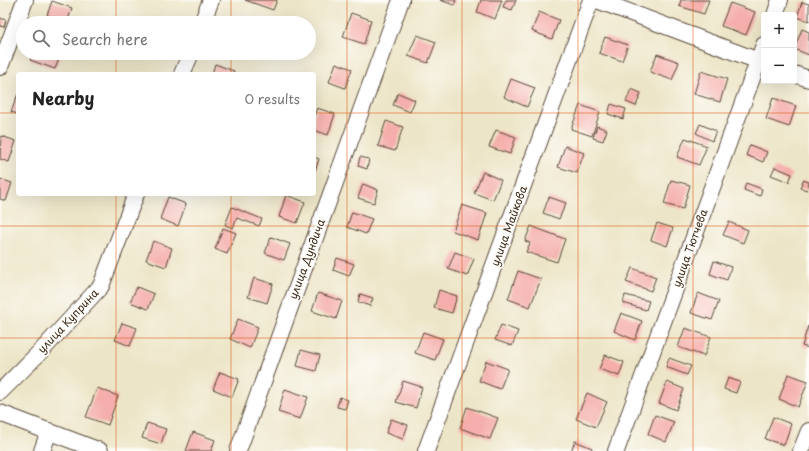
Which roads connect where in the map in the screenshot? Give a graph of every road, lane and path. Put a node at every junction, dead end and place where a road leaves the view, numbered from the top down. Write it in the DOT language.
graph roads {
  1 [pos="25,0"];
  2 [pos="211,0"];
  3 [pos="401,0"];
  4 [pos="590,0"];
  5 [pos="597,0"];
  6 [pos="780,0"];
  7 [pos="776,12"];
  8 [pos="19,16"];
  9 [pos="205,16"];
  10 [pos="16,24"];
  11 [pos="188,60"];
  12 [pos="761,62"];
  13 [pos="0,67"];
  14 [pos="183,72"];
  15 [pos="797,75"];
  16 [pos="809,79"];
  17 [pos="135,196"];
  18 [pos="0,392"];
  19 [pos="0,413"];
  20 [pos="49,431"];
  21 [pos="809,431"];
  22 [pos="42,451"];
  23 [pos="100,451"];
  24 [pos="238,451"];
  25 [pos="426,451"];
  26 [pos="616,451"];
  27 [pos="801,451"];
  1 -- 8 [label="street"];
  2 -- 9 [label="street"];
  3 -- 24 [label="street, улица Дундича"];
  4 -- 25 [label="street, улица Майкова"];
  5 -- 12 [label="street"];
  6 -- 7 [label="street"];
  10 -- 13 [label="street"];
  11 -- 14 [label="street"];
  12 -- 26 [label="street, улица Тютчева"];
  15 -- 16 [label="street"];
  17 -- 18 [label="street, улица Куприна"];
  19 -- 20 [label="street"];
  20 -- 22 [label="street"];
  20 -- 23 [label="street"];
  21 -- 27 [label="street"];
}
